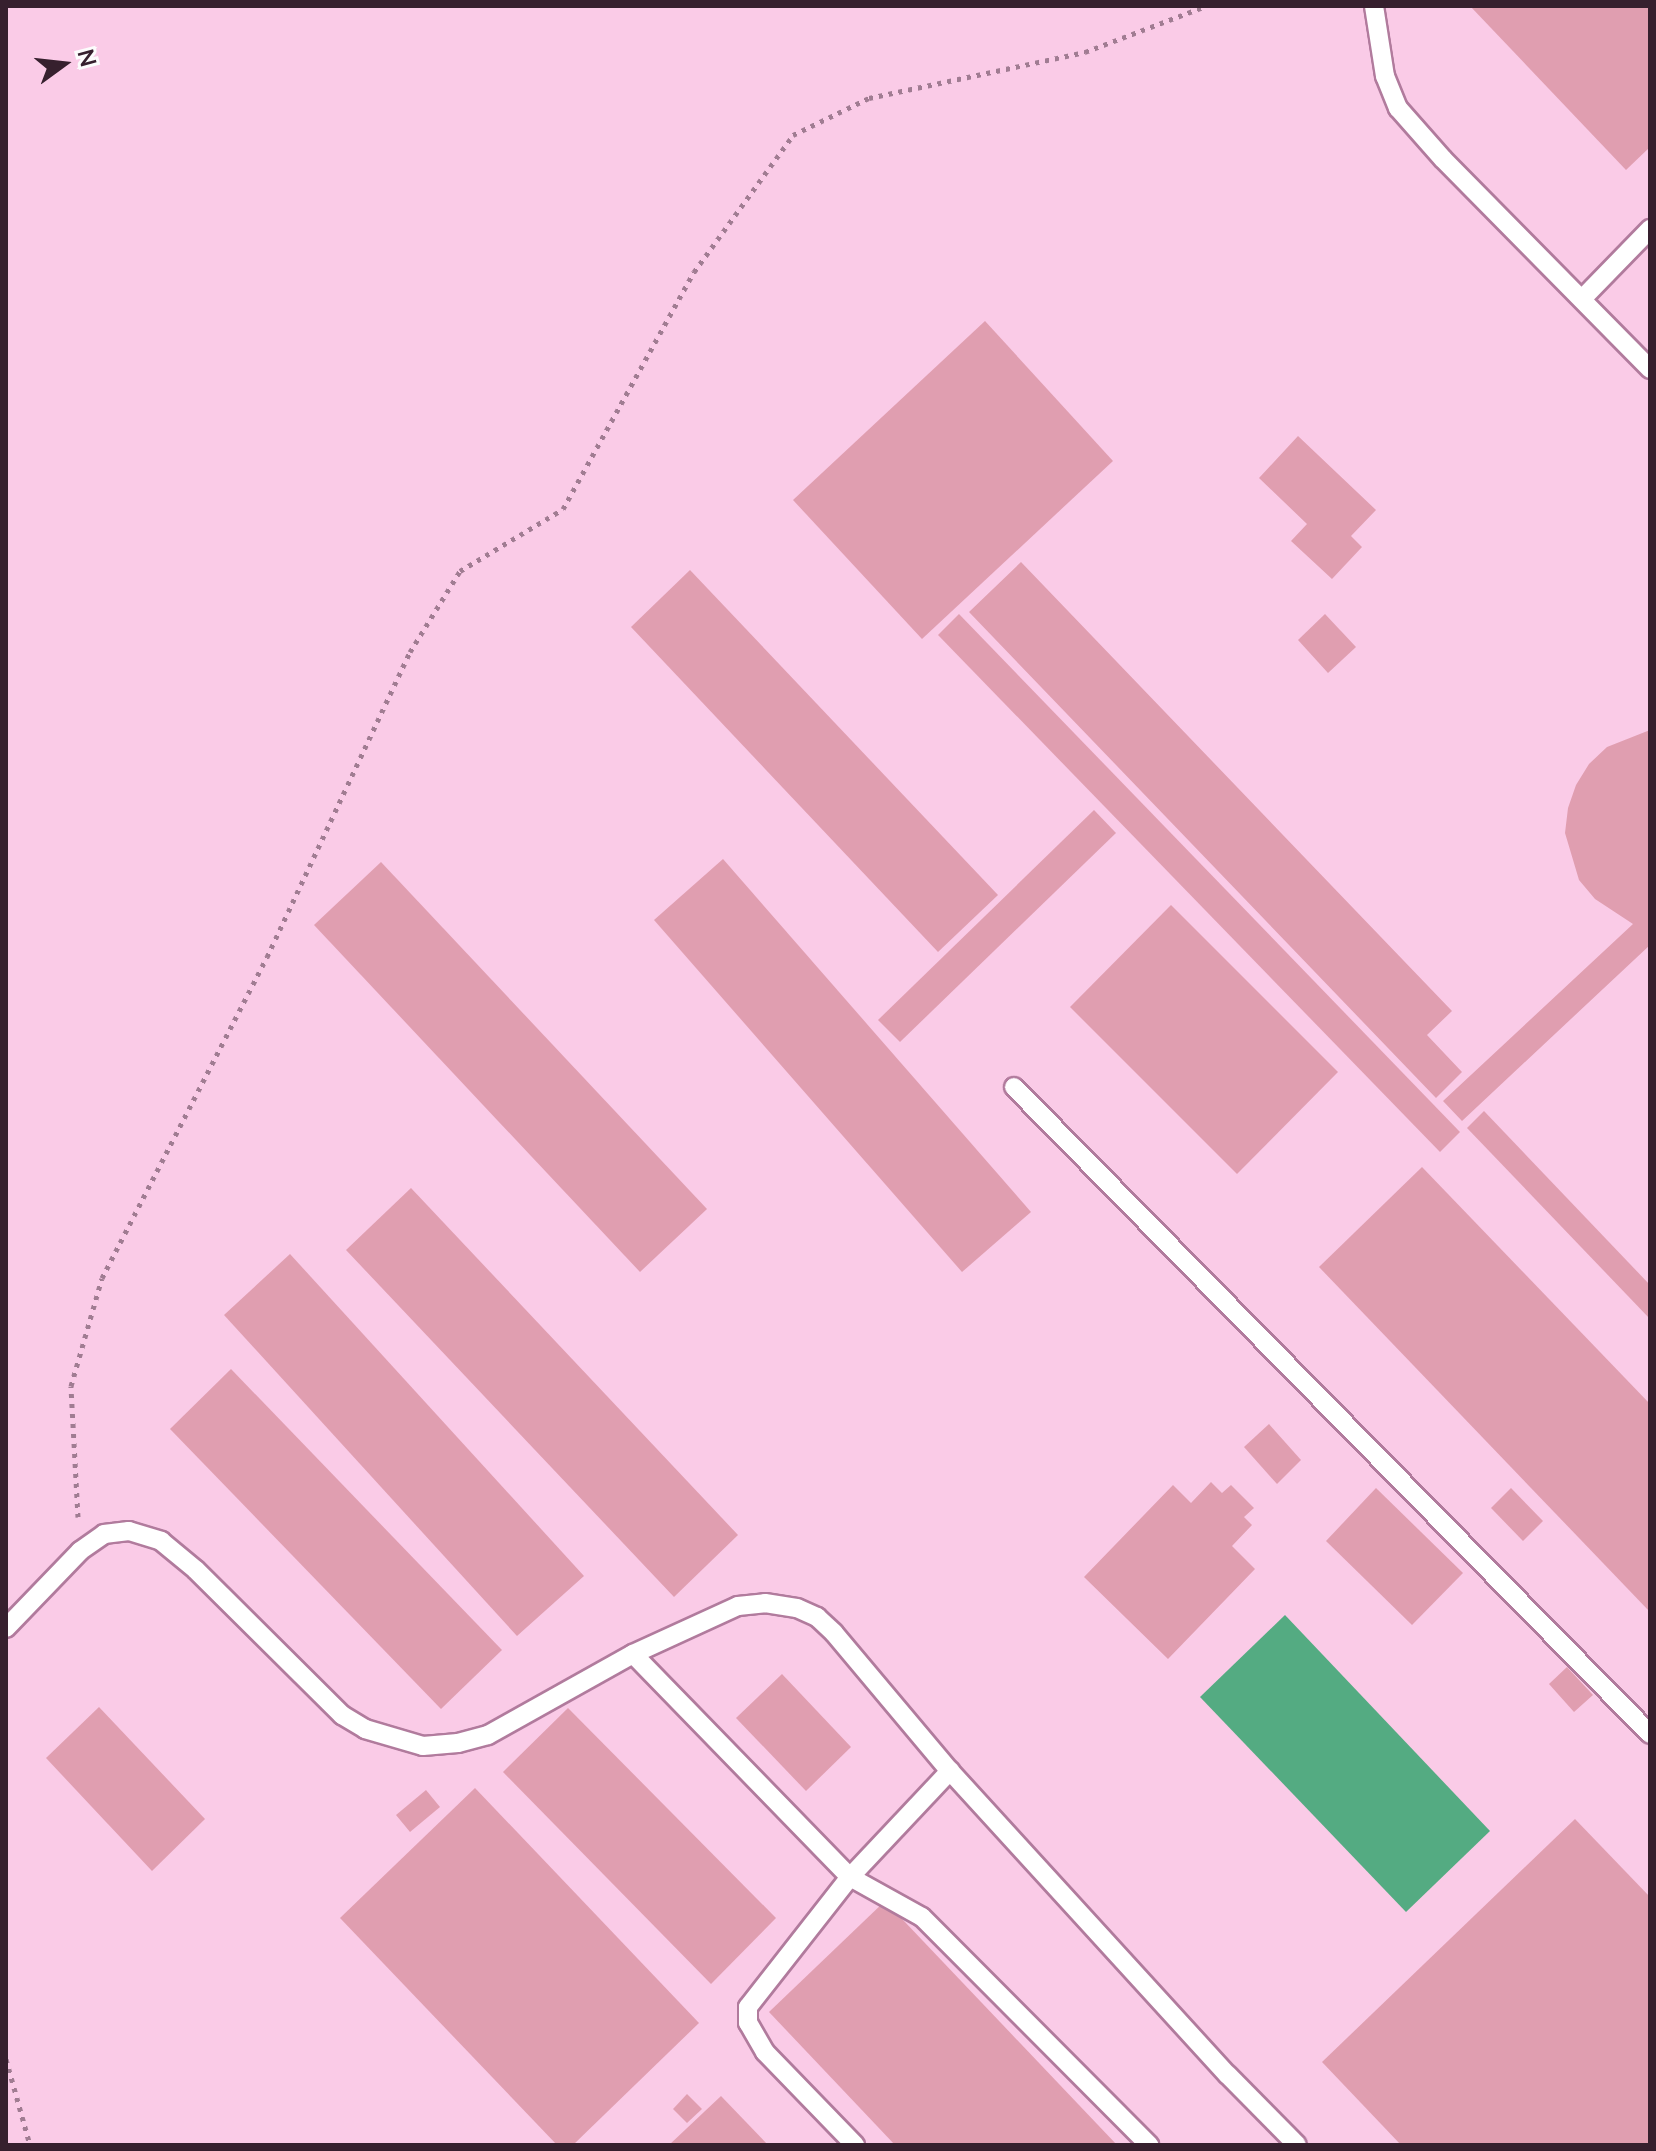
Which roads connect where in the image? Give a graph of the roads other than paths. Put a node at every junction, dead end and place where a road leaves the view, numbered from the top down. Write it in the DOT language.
graph roads {
  1 [pos="1374,6"];
  2 [pos="1650,229"];
  3 [pos="1582,299"];
  4 [pos="1650,369"];
  5 [pos="1014,1087"];
  6 [pos="6,1628"];
  7 [pos="633,1654"];
  8 [pos="1650,1734"];
  9 [pos="950,1771"];
  10 [pos="850,1877"];
  11 [pos="855,2145"];
  12 [pos="1149,2145"];
  13 [pos="1297,2145"];
  1 -- 3 [label="lane"];
  2 -- 3 [label="lane"];
  3 -- 4 [label="lane"];
  5 -- 8 [label="lane"];
  6 -- 7 [label="lane"];
  7 -- 9 [label="lane"];
  7 -- 10 [label="lane"];
  9 -- 10 [label="lane"];
  9 -- 13 [label="lane"];
  10 -- 11 [label="lane"];
  10 -- 12 [label="lane"];
}
